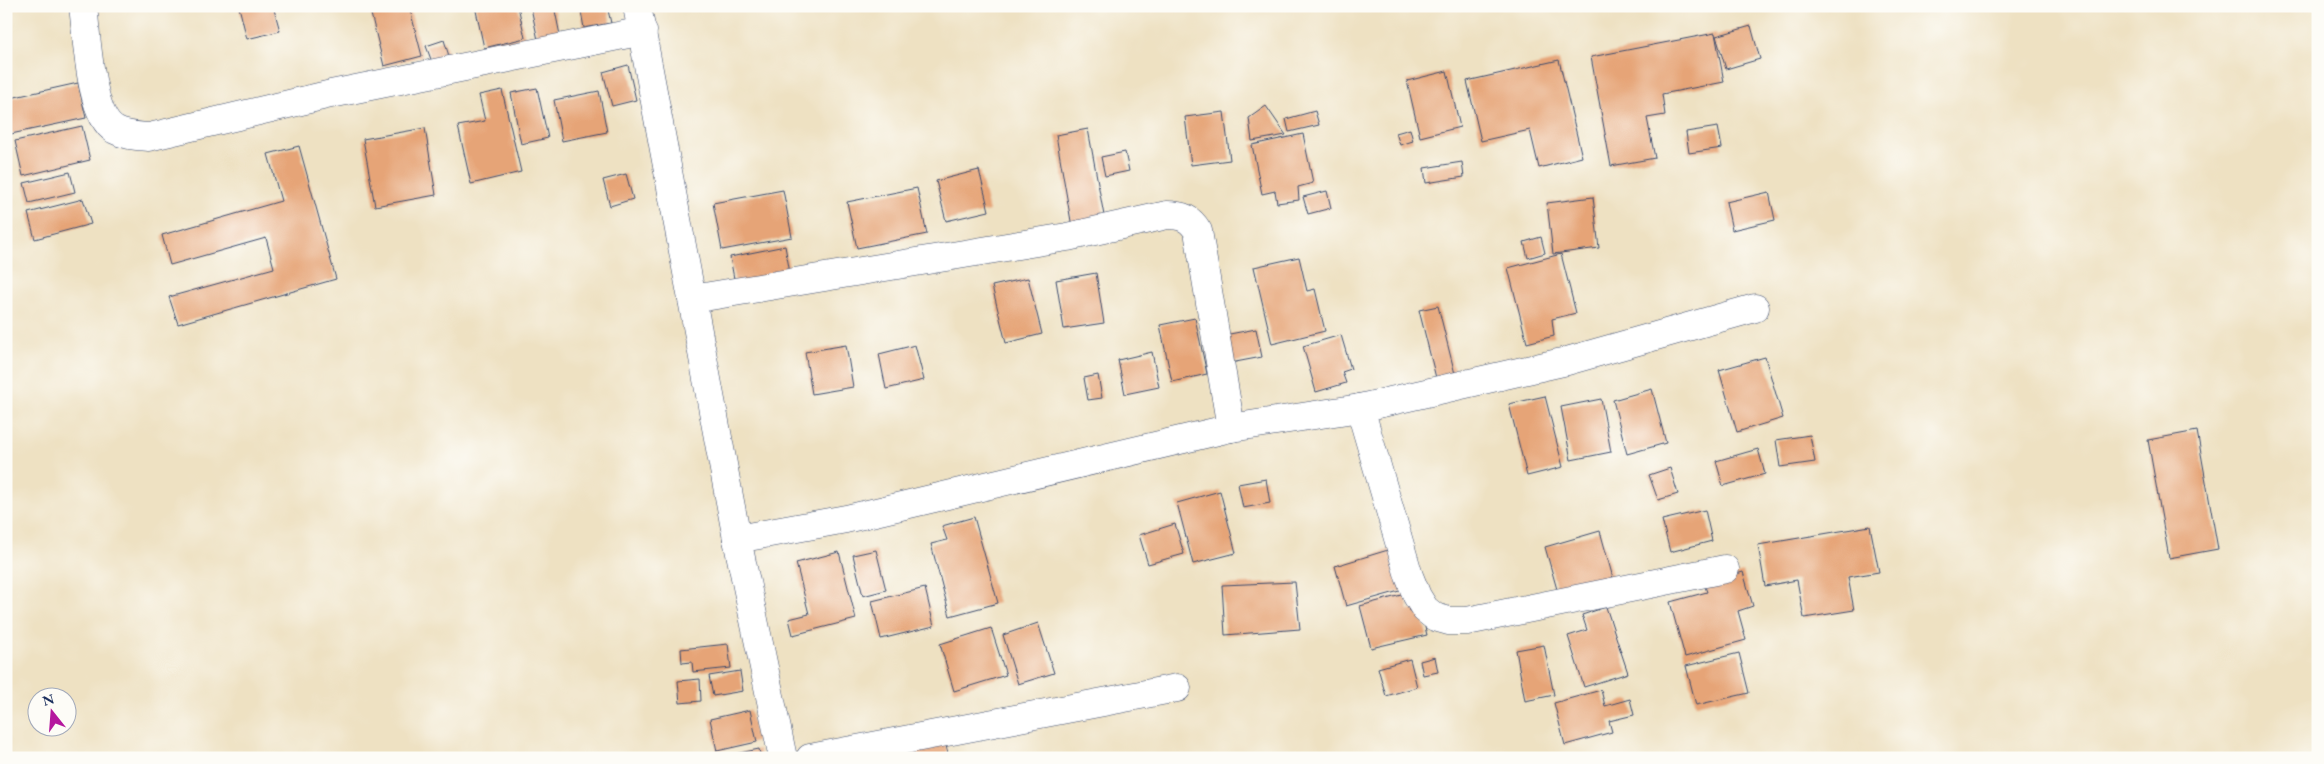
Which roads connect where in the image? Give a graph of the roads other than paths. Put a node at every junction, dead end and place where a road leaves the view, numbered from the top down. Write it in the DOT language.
graph roads {
  1 [pos="83,6"];
  2 [pos="640,19"];
  3 [pos="692,299"];
  4 [pos="1755,308"];
  5 [pos="1360,408"];
  6 [pos="1231,428"];
  7 [pos="737,539"];
  8 [pos="1725,569"];
  9 [pos="1177,688"];
  10 [pos="783,758"];
  11 [pos="810,758"];
  1 -- 2 [label="street"];
  2 -- 3 [label="street"];
  3 -- 6 [label="street"];
  3 -- 7 [label="street"];
  4 -- 5 [label="street"];
  5 -- 6 [label="street"];
  5 -- 8 [label="street"];
  6 -- 7 [label="street"];
  7 -- 10 [label="street"];
  9 -- 11 [label="street"];
}
